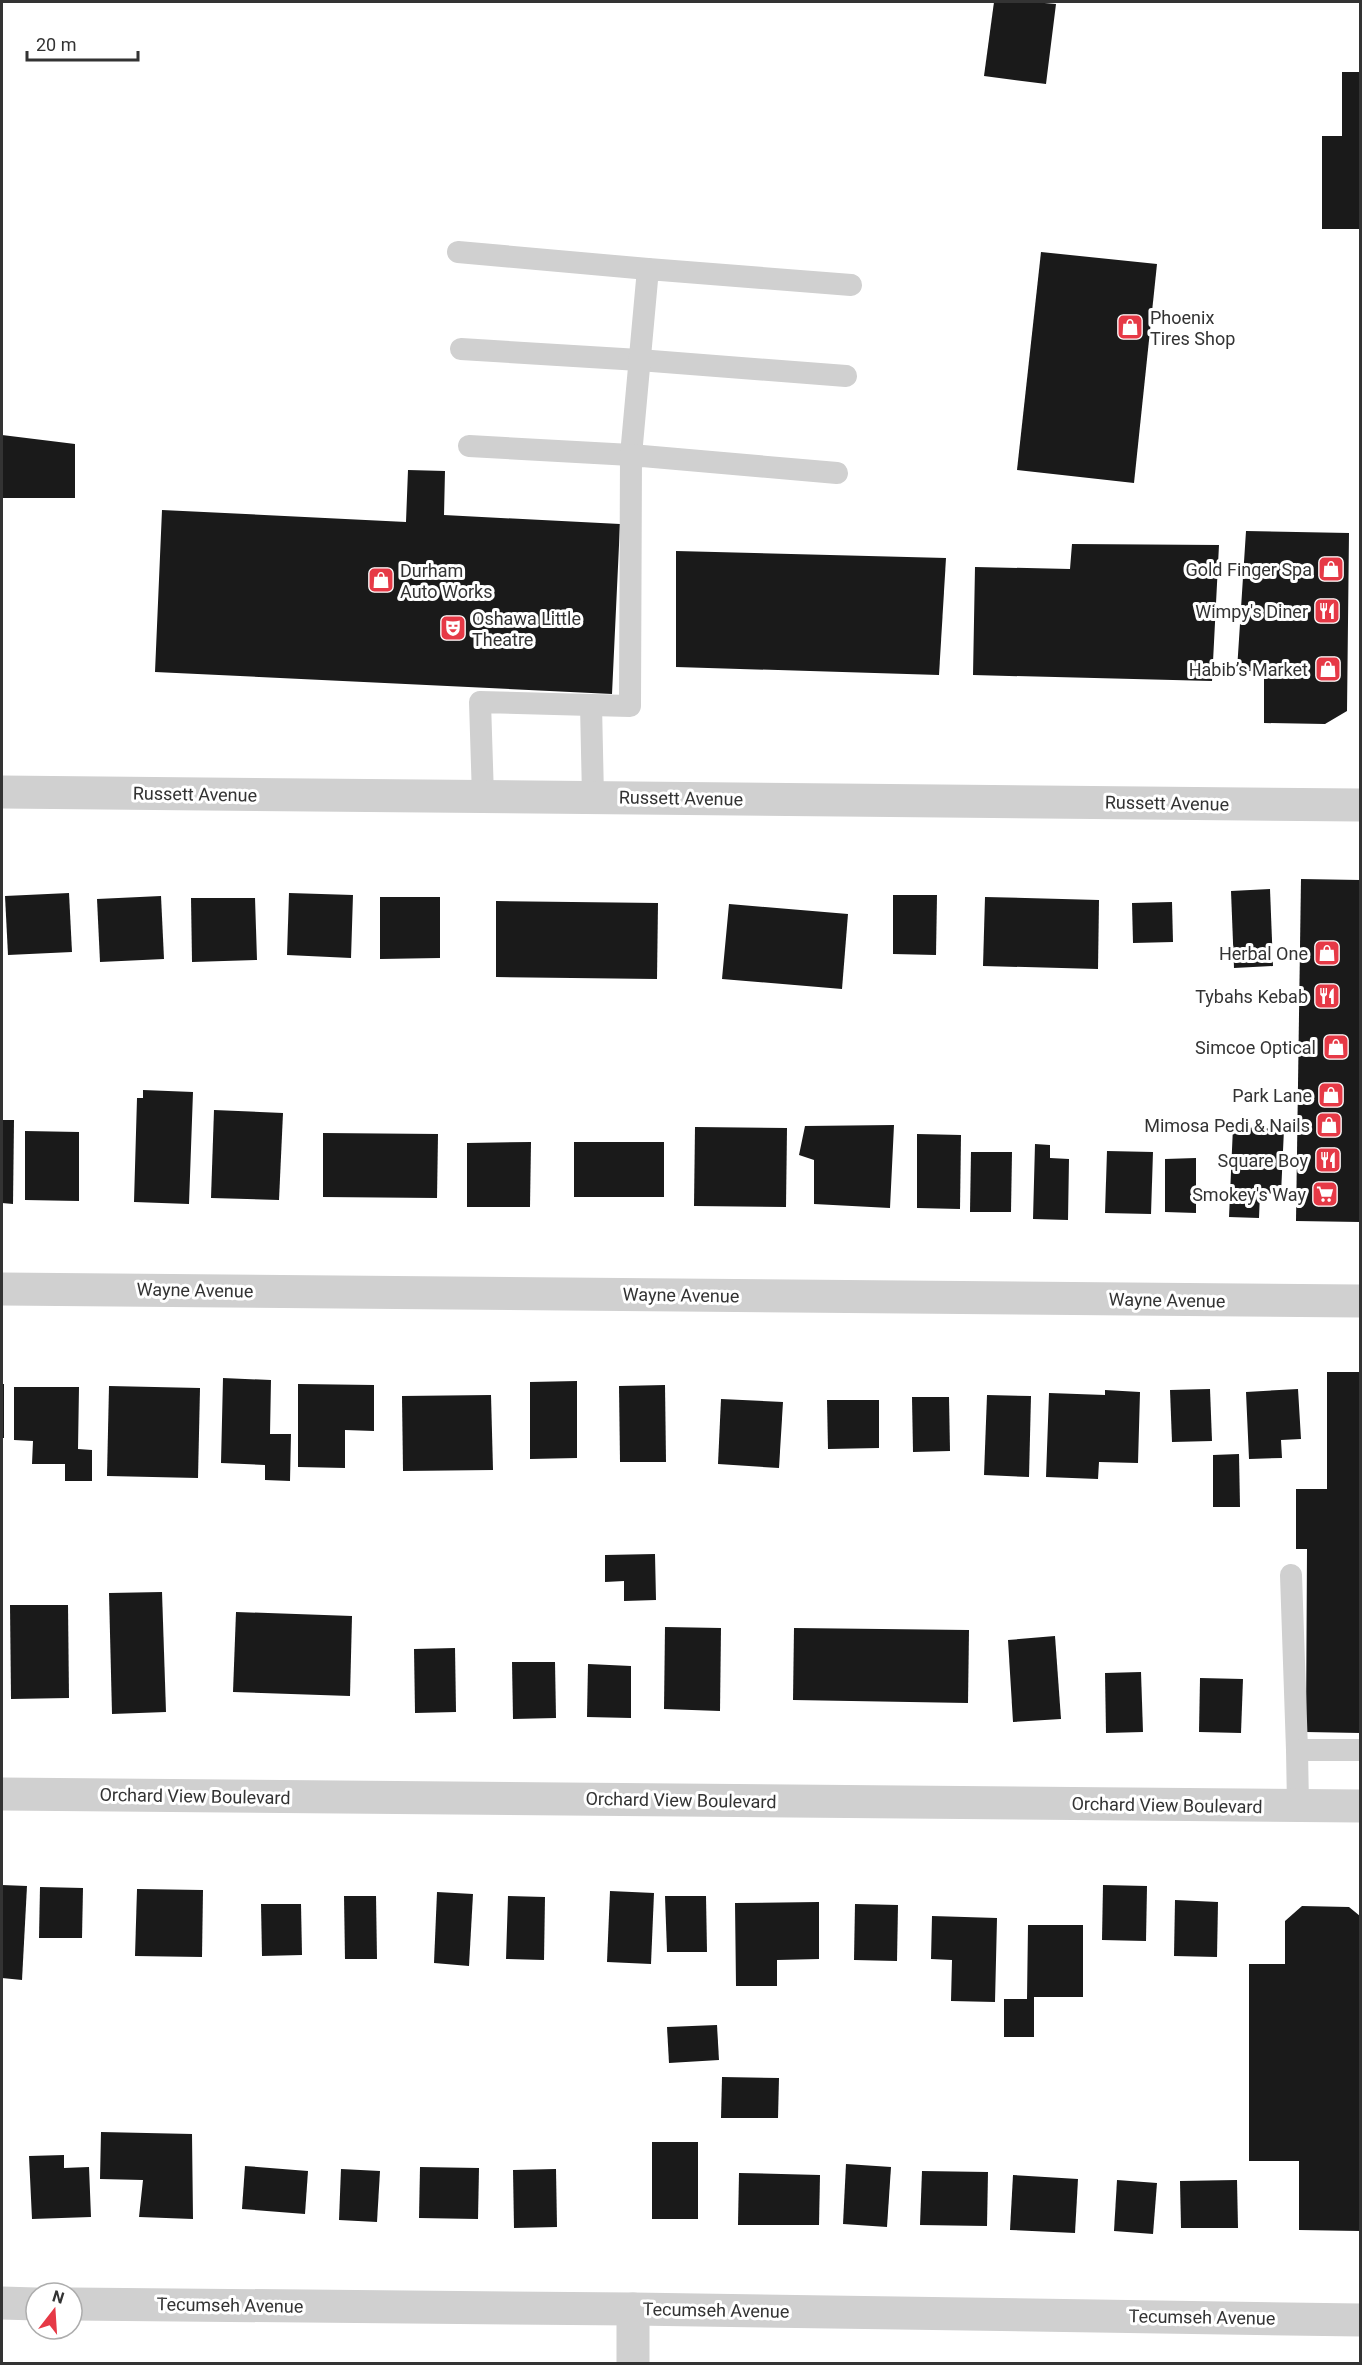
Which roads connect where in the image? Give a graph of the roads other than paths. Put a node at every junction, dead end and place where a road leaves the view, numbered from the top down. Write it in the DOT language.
graph roads {
  1 [pos="458,252"];
  2 [pos="648,269"];
  3 [pos="851,285"];
  4 [pos="461,349"];
  5 [pos="639,360"];
  6 [pos="846,376"];
  7 [pos="469,446"];
  8 [pos="631,455"];
  9 [pos="837,473"];
  10 [pos="591,705"];
  11 [pos="2,792"];
  12 [pos="483,797"];
  13 [pos="593,797"];
  14 [pos="1360,804"];
  15 [pos="2,1289"];
  16 [pos="1360,1301"];
  17 [pos="1291,1575"];
  18 [pos="1297,1750"];
  19 [pos="1360,1750"];
  20 [pos="2,1794"];
  21 [pos="1298,1806"];
  22 [pos="1360,1806"];
  23 [pos="2,2303"];
  24 [pos="24,2304"];
  25 [pos="84,2304"];
  26 [pos="633,2309"];
  27 [pos="1360,2320"];
  28 [pos="633,2364"];
  1 -- 2 [label="lane"];
  2 -- 3 [label="lane"];
  2 -- 5 [label="lane"];
  4 -- 5 [label="lane"];
  5 -- 6 [label="lane"];
  5 -- 8 [label="lane"];
  7 -- 8 [label="lane"];
  8 -- 9 [label="lane"];
  8 -- 10 [label="lane"];
  10 -- 12 [label="lane"];
  10 -- 13 [label="lane"];
  11 -- 12 [label="street, Russett Avenue"];
  12 -- 13 [label="street, Russett Avenue"];
  13 -- 14 [label="street, Russett Avenue"];
  15 -- 16 [label="street, Wayne Avenue"];
  17 -- 18 [label="lane"];
  18 -- 19 [label="lane"];
  18 -- 21 [label="lane"];
  20 -- 21 [label="street, Orchard View Boulevard"];
  21 -- 22 [label="street, Orchard View Boulevard"];
  23 -- 24 [label="street"];
  25 -- 26 [label="street, Tecumseh Avenue"];
  26 -- 27 [label="street, Tecumseh Avenue"];
  26 -- 28 [label="street"];
}
